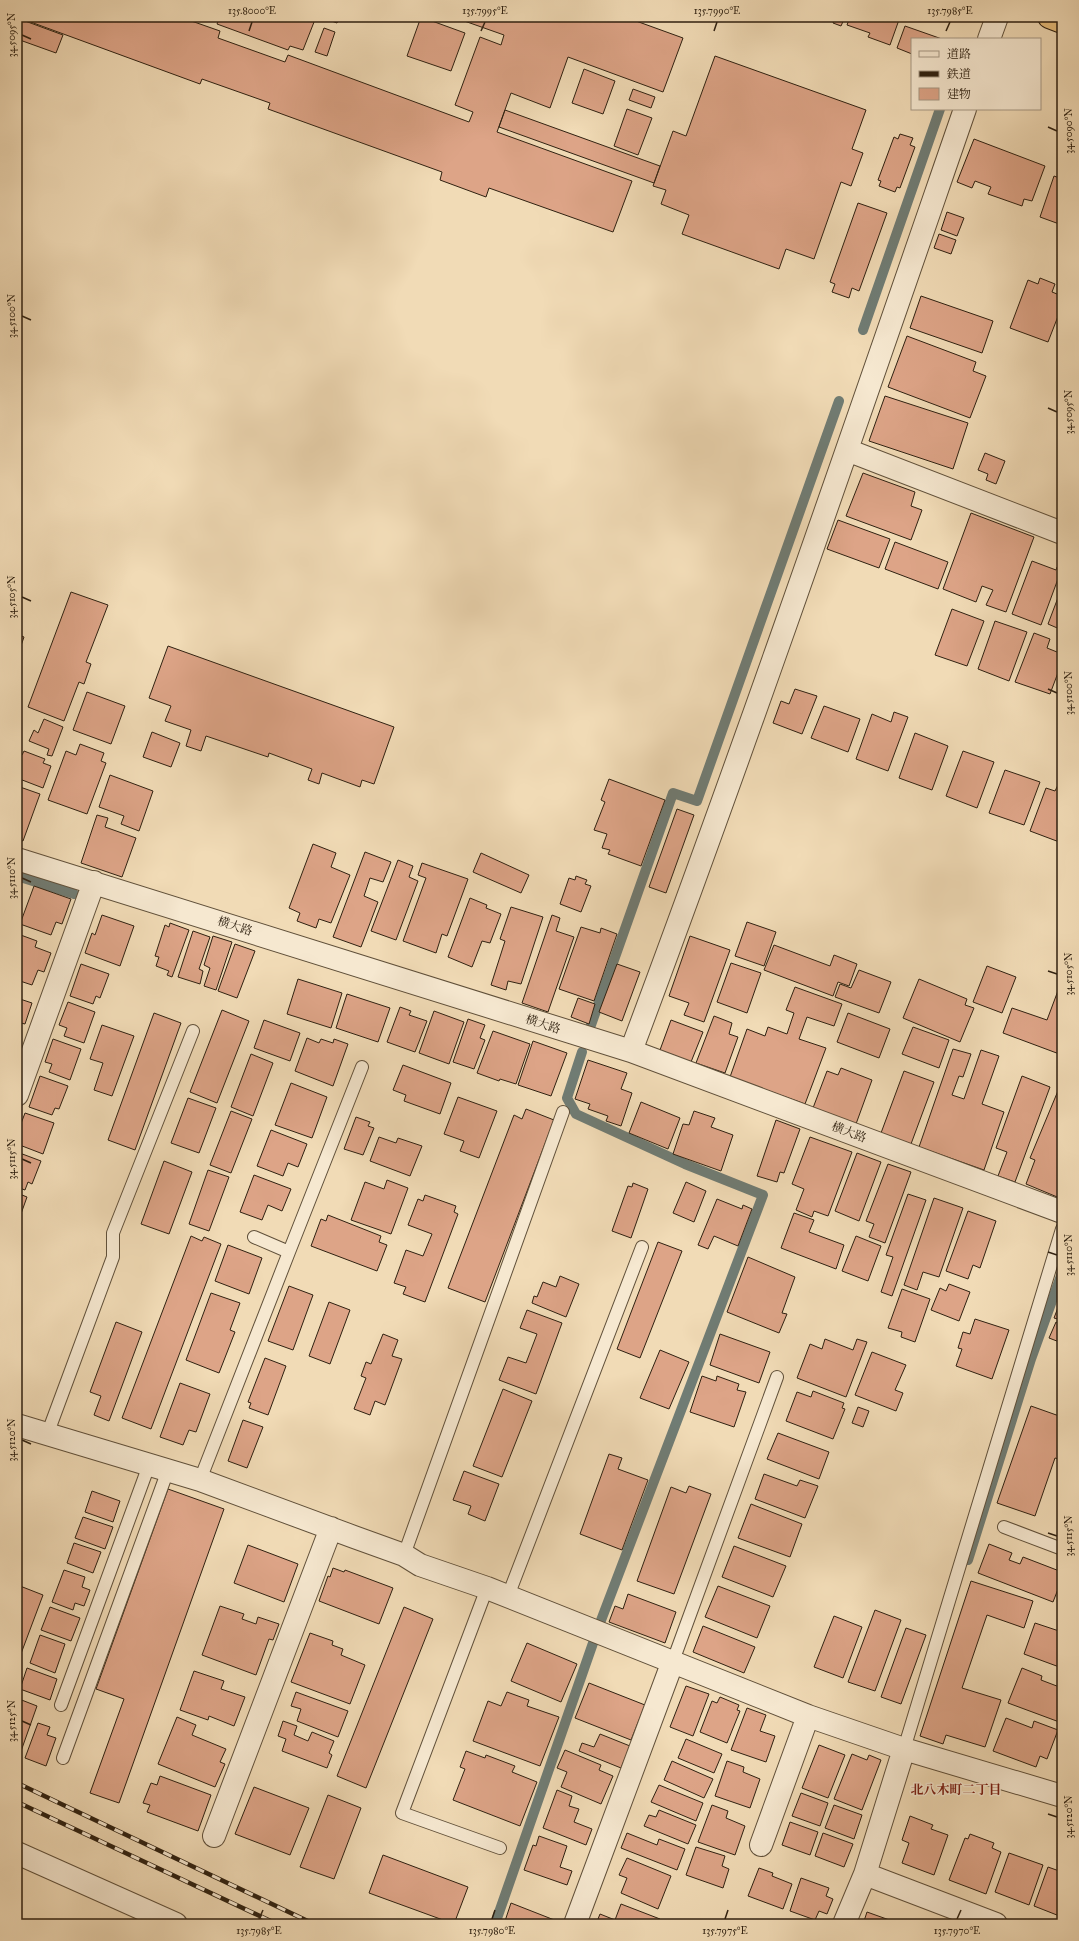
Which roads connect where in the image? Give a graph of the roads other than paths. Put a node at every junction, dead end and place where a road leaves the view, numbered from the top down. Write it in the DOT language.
graph roads {
  1 [pos="997,17"];
  2 [pos="1049,17"];
  3 [pos="1062,22"];
  4 [pos="989,38"];
  5 [pos="965,110"];
  6 [pos="847,450"];
  7 [pos="1062,533"];
  8 [pos="17,859"];
  9 [pos="94,882"];
  10 [pos="193,1031"];
  11 [pos="631,1051"];
  12 [pos="362,1067"];
  13 [pos="17,1095"];
  14 [pos="563,1112"];
  15 [pos="1062,1212"];
  16 [pos="1062,1229"];
  17 [pos="254,1237"];
  18 [pos="642,1247"];
  19 [pos="289,1252"];
  20 [pos="777,1377"];
  21 [pos="17,1425"];
  22 [pos="46,1435"];
  23 [pos="159,1467"];
  24 [pos="200,1480"];
  25 [pos="1004,1527"];
  26 [pos="331,1528"];
  27 [pos="1062,1548"];
  28 [pos="404,1555"];
  29 [pos="487,1588"];
  30 [pos="508,1596"];
  31 [pos="673,1662"];
  32 [pos="61,1705"];
  33 [pos="808,1716"];
  34 [pos="904,1749"];
  35 [pos="63,1758"];
  36 [pos="1062,1796"];
  37 [pos="214,1836"];
  38 [pos="761,1845"];
  39 [pos="500,1848"];
  40 [pos="17,1853"];
  41 [pos="865,1874"];
  42 [pos="176,1924"];
  43 [pos="575,1924"];
  44 [pos="844,1924"];
  45 [pos="996,1924"];
  1 -- 4 [label="street"];
  2 -- 3 [label="highway"];
  5 -- 6 [label="street"];
  6 -- 7 [label="street"];
  6 -- 11 [label="street"];
  8 -- 9 [label="street, 横大路"];
  9 -- 11 [label="street, 横大路"];
  9 -- 13 [label="street"];
  10 -- 22 [label="lane"];
  11 -- 15 [label="street, 横大路"];
  12 -- 19 [label="lane"];
  14 -- 28 [label="lane"];
  16 -- 34 [label="lane"];
  17 -- 19 [label="lane"];
  18 -- 30 [label="lane"];
  19 -- 24 [label="lane"];
  20 -- 31 [label="lane"];
  21 -- 22 [label="street"];
  22 -- 23 [label="street"];
  23 -- 24 [label="street"];
  23 -- 32 [label="lane"];
  23 -- 35 [label="lane"];
  24 -- 26 [label="street"];
  25 -- 27 [label="lane"];
  26 -- 28 [label="street"];
  26 -- 37 [label="street"];
  28 -- 29 [label="street"];
  29 -- 30 [label="street"];
  29 -- 39 [label="lane"];
  30 -- 31 [label="street"];
  31 -- 33 [label="street"];
  31 -- 43 [label="street"];
  33 -- 34 [label="street"];
  33 -- 38 [label="street"];
  34 -- 36 [label="street"];
  34 -- 41 [label="street"];
  40 -- 42 [label="street"];
  41 -- 44 [label="street"];
  41 -- 45 [label="street"];
}
